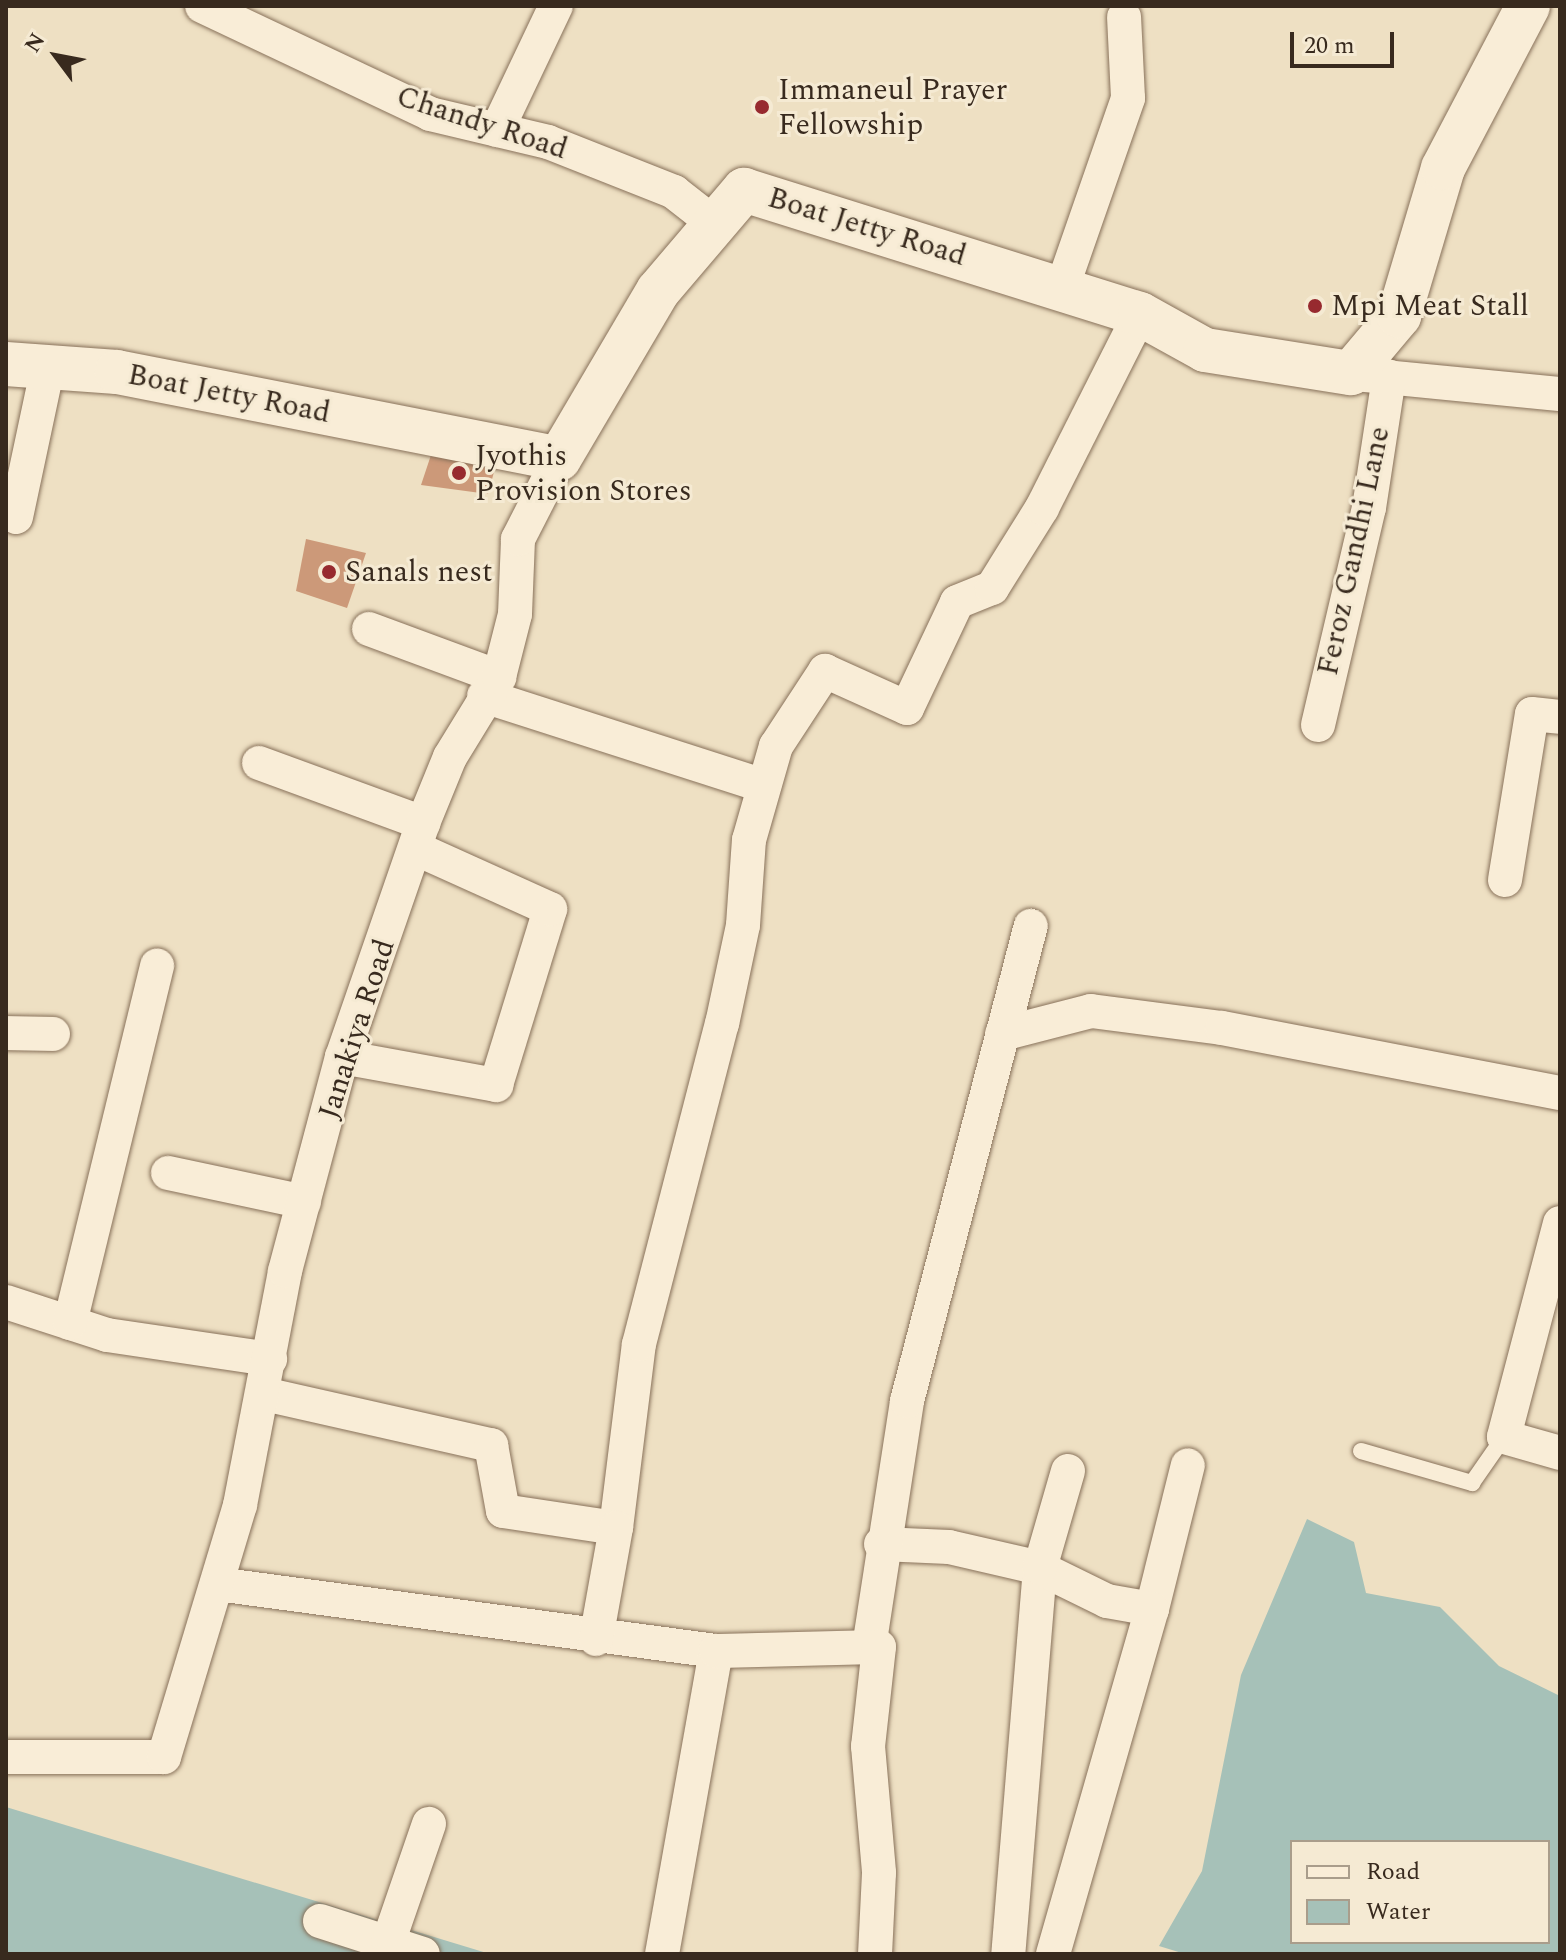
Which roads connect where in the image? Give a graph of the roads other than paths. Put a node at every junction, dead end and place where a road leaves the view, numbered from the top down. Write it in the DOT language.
graph roads {
  1 [pos="202,6"];
  2 [pos="556,6"];
  3 [pos="1528,6"];
  4 [pos="1124,17"];
  5 [pos="497,130"];
  6 [pos="715,224"];
  7 [pos="1062,288"];
  8 [pos="1140,314"];
  9 [pos="27,366"];
  10 [pos="1370,375"];
  11 [pos="1560,394"];
  12 [pos="559,459"];
  13 [pos="16,517"];
  14 [pos="369,629"];
  15 [pos="492,687"];
  16 [pos="1560,717"];
  17 [pos="1318,725"];
  18 [pos="259,763"];
  19 [pos="764,786"];
  20 [pos="420,836"];
  21 [pos="1505,880"];
  22 [pos="1031,926"];
  23 [pos="157,965"];
  24 [pos="6,1033"];
  25 [pos="53,1034"];
  26 [pos="1002,1034"];
  27 [pos="342,1057"];
  28 [pos="1560,1093"];
  29 [pos="168,1173"];
  30 [pos="304,1202"];
  31 [pos="1560,1223"];
  32 [pos="6,1302"];
  33 [pos="70,1323"];
  34 [pos="270,1359"];
  35 [pos="264,1394"];
  36 [pos="1504,1437"];
  37 [pos="1361,1451"];
  38 [pos="1560,1453"];
  39 [pos="1188,1465"];
  40 [pos="1068,1471"];
  41 [pos="616,1528"];
  42 [pos="881,1544"];
  43 [pos="1040,1568"];
  44 [pos="217,1584"];
  45 [pos="1152,1609"];
  46 [pos="596,1639"];
  47 [pos="869,1647"];
  48 [pos="716,1651"];
  49 [pos="6,1757"];
  50 [pos="429,1824"];
  51 [pos="320,1921"];
  52 [pos="388,1943"];
  53 [pos="423,1954"];
  54 [pos="662,1954"];
  55 [pos="875,1954"];
  56 [pos="1008,1954"];
  57 [pos="1053,1954"];
  1 -- 5 [label="street, Chandy Road"];
  2 -- 5 [label="street"];
  3 -- 10 [label="street"];
  4 -- 7 [label="street"];
  5 -- 6 [label="street, Chandy Road"];
  6 -- 7 [label="street, Boat Jetty Road"];
  6 -- 12 [label="street, Boat Jetty Road"];
  7 -- 8 [label="street, Boat Jetty Road"];
  8 -- 10 [label="street, Boat Jetty Road"];
  8 -- 19 [label="street"];
  9 -- 12 [label="street, Boat Jetty Road"];
  9 -- 13 [label="street"];
  10 -- 11 [label="street"];
  10 -- 17 [label="street, Feroz Gandhi Lane"];
  12 -- 15 [label="street, Janakiya Road"];
  14 -- 15 [label="street"];
  15 -- 19 [label="street"];
  15 -- 20 [label="street, Janakiya Road"];
  16 -- 21 [label="street"];
  18 -- 20 [label="street"];
  19 -- 41 [label="street"];
  20 -- 27 [label="street, Janakiya Road"];
  20 -- 27 [label="street"];
  22 -- 26 [label="street"];
  23 -- 33 [label="street"];
  24 -- 25 [label="street"];
  26 -- 28 [label="street"];
  26 -- 42 [label="street"];
  27 -- 30 [label="street, Janakiya Road"];
  29 -- 30 [label="street"];
  30 -- 34 [label="street, Janakiya Road"];
  31 -- 36 [label="street"];
  32 -- 33 [label="street"];
  33 -- 34 [label="street"];
  34 -- 35 [label="street, Janakiya Road"];
  35 -- 41 [label="street"];
  35 -- 44 [label="street, Janakiya Road"];
  36 -- 37 [label="lane"];
  36 -- 38 [label="street"];
  39 -- 45 [label="street"];
  40 -- 43 [label="street"];
  41 -- 46 [label="street"];
  42 -- 43 [label="street"];
  42 -- 47 [label="street"];
  43 -- 45 [label="street"];
  43 -- 56 [label="street"];
  44 -- 46 [label="street"];
  44 -- 49 [label="street, Janakiya Road"];
  45 -- 57 [label="street"];
  46 -- 48 [label="street"];
  47 -- 48 [label="street"];
  47 -- 55 [label="street"];
  48 -- 54 [label="street"];
  50 -- 52 [label="street"];
  51 -- 52 [label="street"];
  52 -- 53 [label="street"];
}
